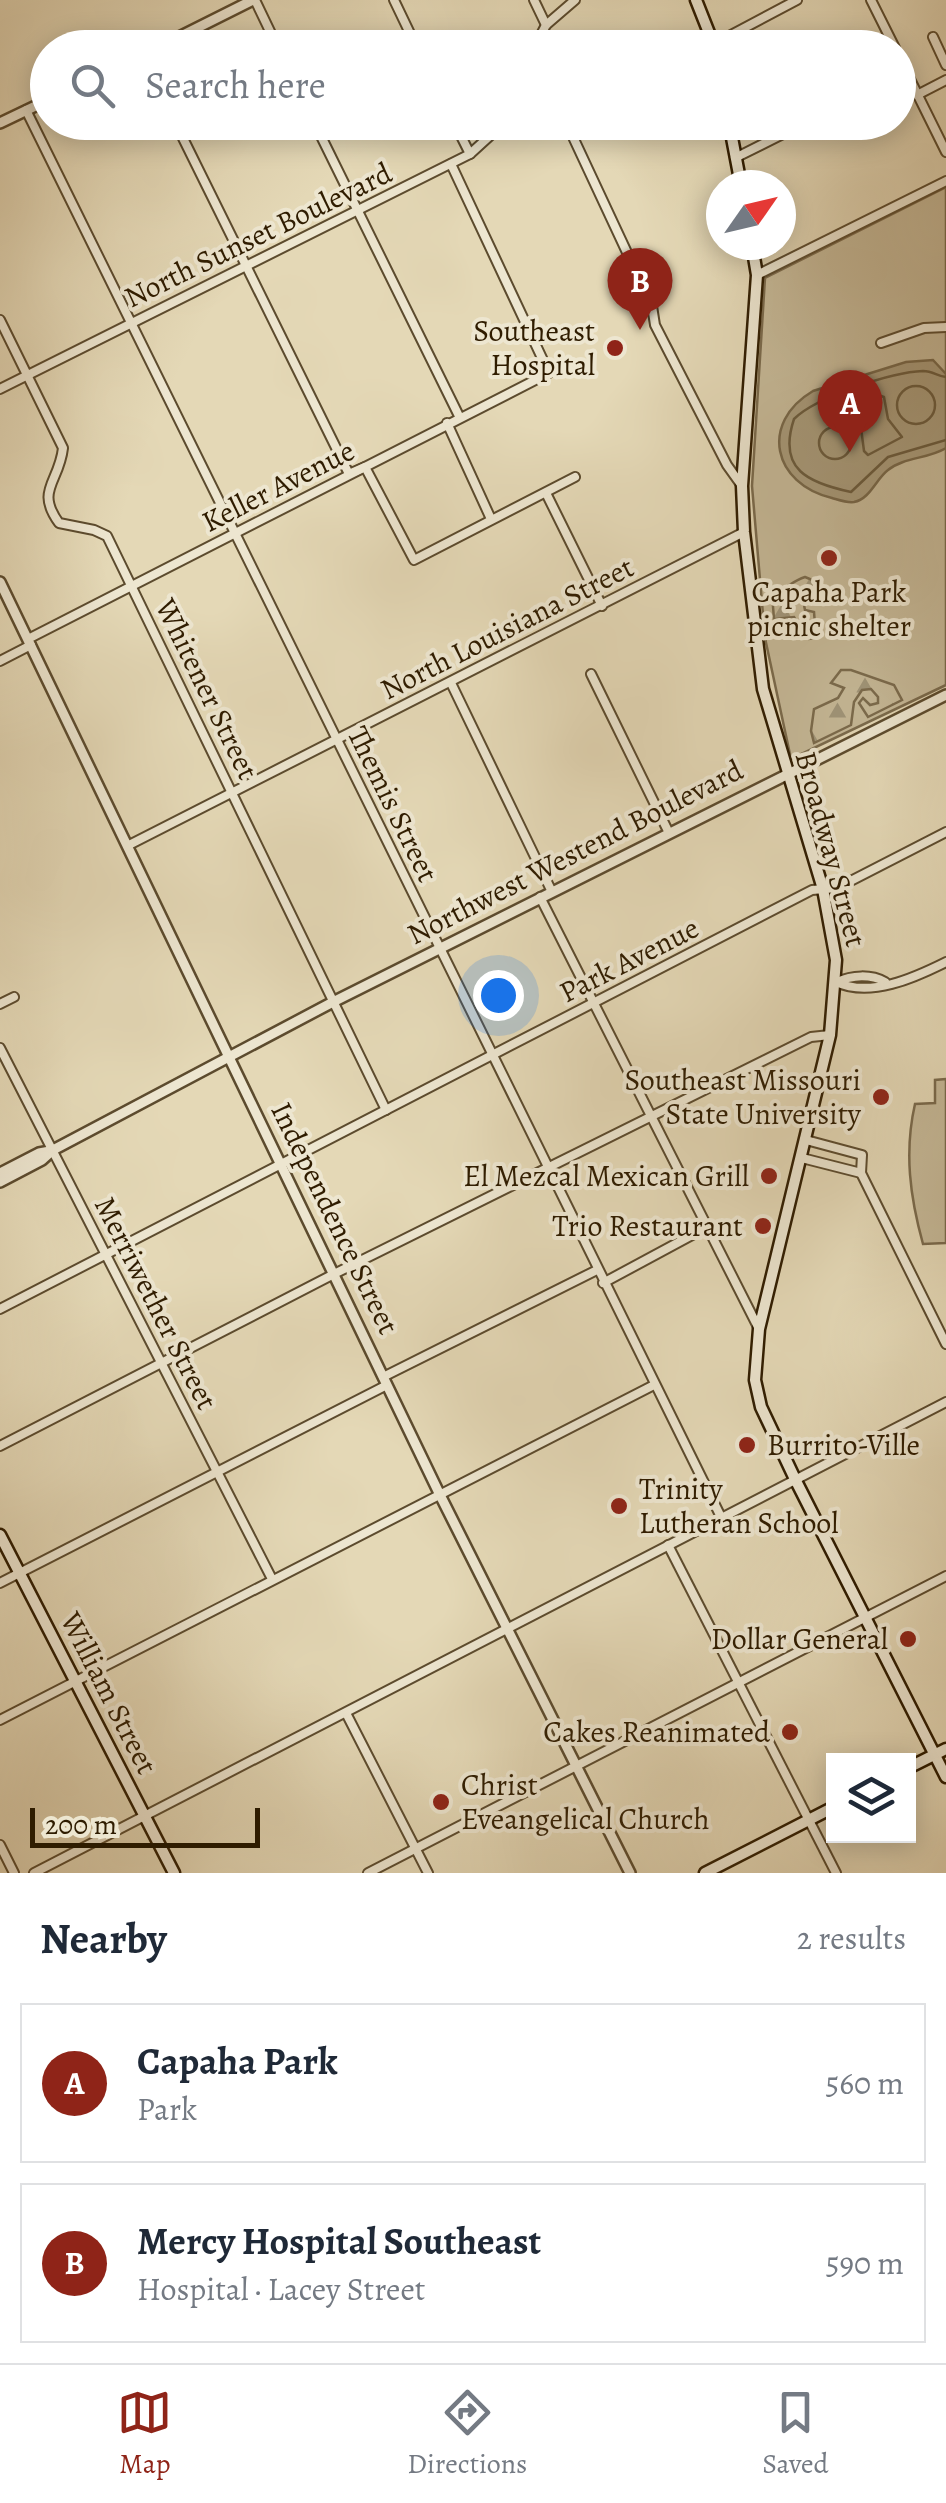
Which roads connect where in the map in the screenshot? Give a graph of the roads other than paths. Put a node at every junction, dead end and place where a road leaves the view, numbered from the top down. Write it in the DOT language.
graph roads {
  1 [pos="254,0"];
  2 [pos="394,0"];
  3 [pos="534,0"];
  4 [pos="576,0"];
  5 [pos="696,0"];
  6 [pos="797,0"];
  7 [pos="871,0"];
  8 [pos="546,25"];
  9 [pos="193,30"];
  10 [pos="269,30"];
  11 [pos="409,30"];
  12 [pos="543,30"];
  13 [pos="708,30"];
  14 [pos="743,30"];
  15 [pos="886,30"];
  16 [pos="932,37"];
  17 [pos="946,65"];
  18 [pos="946,80"];
  19 [pos="917,95"];
  20 [pos="30,108"];
  21 [pos="26,110"];
  22 [pos="30,118"];
  23 [pos="0,123"];
  24 [pos="41,140"];
  25 [pos="184,140"];
  26 [pos="323,140"];
  27 [pos="463,140"];
  28 [pos="485,140"];
  29 [pos="574,140"];
  30 [pos="732,140"];
  31 [pos="771,140"];
  32 [pos="946,152"];
  33 [pos="470,154"];
  34 [pos="735,158"];
  35 [pos="451,164"];
  36 [pos="737,170"];
  37 [pos="946,181"];
  38 [pos="357,211"];
  39 [pos="755,260"];
  40 [pos="247,268"];
  41 [pos="758,275"];
  42 [pos="0,320"];
  43 [pos="130,323"];
  44 [pos="946,328"];
  45 [pos="881,343"];
  46 [pos="28,376"];
  47 [pos="0,390"];
  48 [pos="459,416"];
  49 [pos="448,423"];
  50 [pos="349,474"];
  51 [pos="575,477"];
  52 [pos="742,486"];
  53 [pos="546,493"];
  54 [pos="491,518"];
  55 [pos="744,532"];
  56 [pos="235,534"];
  57 [pos="0,582"];
  58 [pos="131,585"];
  59 [pos="602,606"];
  60 [pos="30,642"];
  61 [pos="0,661"];
  62 [pos="590,674"];
  63 [pos="451,683"];
  64 [pos="946,696"];
  65 [pos="336,739"];
  66 [pos="786,773"];
  67 [pos="232,791"];
  68 [pos="669,832"];
  69 [pos="946,832"];
  70 [pos="129,846"];
  71 [pos="823,889"];
  72 [pos="552,892"];
  73 [pos="540,897"];
  74 [pos="440,949"];
  75 [pos="946,962"];
  76 [pos="836,982"];
  77 [pos="14,997"];
  78 [pos="333,1002"];
  79 [pos="593,1003"];
  80 [pos="0,1004"];
  81 [pos="830,1035"];
  82 [pos="0,1048"];
  83 [pos="229,1056"];
  84 [pos="493,1056"];
  85 [pos="386,1110"];
  86 [pos="651,1117"];
  87 [pos="806,1140"];
  88 [pos="53,1150"];
  89 [pos="802,1158"];
  90 [pos="281,1162"];
  91 [pos="546,1168"];
  92 [pos="0,1173"];
  93 [pos="861,1173"];
  94 [pos="0,1182"];
  95 [pos="707,1227"];
  96 [pos="106,1255"];
  97 [pos="597,1270"];
  98 [pos="334,1274"];
  99 [pos="603,1283"];
  100 [pos="0,1309"];
  101 [pos="758,1329"];
  102 [pos="946,1344"];
  103 [pos="161,1362"];
  104 [pos="385,1380"];
  105 [pos="654,1385"];
  106 [pos="946,1402"];
  107 [pos="0,1446"];
  108 [pos="217,1472"];
  109 [pos="795,1478"];
  110 [pos="439,1493"];
  111 [pos="721,1517"];
  112 [pos="0,1535"];
  113 [pos="668,1545"];
  114 [pos="20,1573"];
  115 [pos="946,1576"];
  116 [pos="272,1578"];
  117 [pos="0,1583"];
  118 [pos="864,1618"];
  119 [pos="507,1627"];
  120 [pos="75,1682"];
  121 [pos="740,1682"];
  122 [pos="346,1712"];
  123 [pos="0,1720"];
  124 [pos="946,1749"];
  125 [pos="934,1754"];
  126 [pos="576,1764"];
  127 [pos="916,1764"];
  128 [pos="946,1776"];
  129 [pos="826,1811"];
  130 [pos="144,1815"];
  131 [pos="809,1820"];
  132 [pos="0,1845"];
  133 [pos="415,1848"];
  134 [pos="14,1873"];
  135 [pos="34,1873"];
  136 [pos="174,1873"];
  137 [pos="368,1873"];
  138 [pos="428,1873"];
  139 [pos="630,1873"];
  140 [pos="705,1873"];
  141 [pos="836,1873"];
  1 -- 9 [label="street"];
  1 -- 10 [label="street"];
  2 -- 11 [label="street"];
  3 -- 8 [label="street"];
  4 -- 8 [label="street"];
  5 -- 13 [label="main road"];
  6 -- 14 [label="street"];
  7 -- 15 [label="street"];
  8 -- 12 [label="street"];
  16 -- 17 [label="street"];
  18 -- 19 [label="street"];
  19 -- 32 [label="street"];
  20 -- 21 [label="street"];
  21 -- 22 [label="street, Themis Street"];
  21 -- 23 [label="street"];
  24 -- 43 [label="street, Themis Street"];
  25 -- 40 [label="street"];
  26 -- 38 [label="street"];
  27 -- 33 [label="street"];
  28 -- 33 [label="street, North Sunset Boulevard"];
  29 -- 52 [label="street"];
  30 -- 34 [label="main road"];
  31 -- 34 [label="street"];
  33 -- 35 [label="street, North Sunset Boulevard"];
  34 -- 36 [label="main road"];
  35 -- 38 [label="street, North Sunset Boulevard"];
  35 -- 48 [label="street, Keller Avenue"];
  37 -- 41 [label="street"];
  38 -- 40 [label="street, North Sunset Boulevard"];
  38 -- 48 [label="street"];
  39 -- 41 [label="main road, Broadway Street"];
  40 -- 43 [label="street, North Sunset Boulevard"];
  40 -- 50 [label="street"];
  41 -- 52 [label="main road, Broadway Street"];
  42 -- 46 [label="street, Whitener Street"];
  43 -- 46 [label="street, North Sunset Boulevard"];
  43 -- 56 [label="street, Themis Street"];
  44 -- 45 [label="street"];
  46 -- 47 [label="street, North Sunset Boulevard"];
  46 -- 58 [label="street, Whitener Street"];
  48 -- 49 [label="street, Keller Avenue"];
  49 -- 50 [label="street, Keller Avenue"];
  49 -- 54 [label="street"];
  50 -- 54 [label="street"];
  50 -- 56 [label="street, Keller Avenue"];
  51 -- 53 [label="street"];
  52 -- 55 [label="main road, Broadway Street"];
  53 -- 54 [label="street"];
  53 -- 59 [label="street"];
  55 -- 59 [label="street, North Louisiana Street"];
  55 -- 66 [label="main road, Broadway Street"];
  56 -- 58 [label="street, Keller Avenue"];
  56 -- 65 [label="street, Themis Street"];
  57 -- 60 [label="street, Independence Street"];
  58 -- 60 [label="street, Keller Avenue"];
  58 -- 67 [label="street, Whitener Street"];
  59 -- 63 [label="street, North Louisiana Street"];
  60 -- 61 [label="street, Keller Avenue"];
  60 -- 70 [label="street, Independence Street"];
  62 -- 68 [label="street"];
  63 -- 65 [label="street, North Louisiana Street"];
  63 -- 72 [label="street"];
  64 -- 66 [label="street, Northwest Westend Boulevard"];
  65 -- 67 [label="street, North Louisiana Street"];
  65 -- 74 [label="street, Themis Street"];
  66 -- 68 [label="street, Northwest Westend Boulevard"];
  66 -- 71 [label="main road, Broadway Street"];
  67 -- 70 [label="street, North Louisiana Street"];
  67 -- 78 [label="street, Whitener Street"];
  68 -- 72 [label="street, Northwest Westend Boulevard"];
  69 -- 71 [label="street, Park Avenue"];
  70 -- 83 [label="street, Independence Street"];
  71 -- 76 [label="main road, Broadway Street"];
  71 -- 79 [label="street, Park Avenue"];
  72 -- 73 [label="street, Northwest Westend Boulevard"];
  73 -- 74 [label="street, Northwest Westend Boulevard"];
  73 -- 79 [label="street"];
  74 -- 78 [label="street, Northwest Westend Boulevard"];
  74 -- 84 [label="street, Themis Street"];
  75 -- 76 [label="street"];
  76 -- 81 [label="main road, Broadway Street"];
  77 -- 80 [label="street"];
  78 -- 83 [label="street, Northwest Westend Boulevard"];
  78 -- 85 [label="street, Whitener Street"];
  79 -- 84 [label="street, Park Avenue"];
  79 -- 86 [label="street"];
  81 -- 86 [label="street"];
  81 -- 87 [label="main road, Broadway Street"];
  82 -- 88 [label="street, Merriwether Street"];
  83 -- 88 [label="street, Northwest Westend Boulevard"];
  83 -- 90 [label="street, Independence Street"];
  84 -- 85 [label="street, Park Avenue"];
  84 -- 91 [label="street, Themis Street"];
  85 -- 90 [label="street, Park Avenue"];
  86 -- 91 [label="street"];
  86 -- 95 [label="street"];
  87 -- 89 [label="main road, Broadway Street"];
  87 -- 93 [label="street"];
  88 -- 92 [label="street"];
  88 -- 94 [label="street"];
  88 -- 96 [label="street, Merriwether Street"];
  89 -- 93 [label="street"];
  89 -- 101 [label="main road, Broadway Street"];
  90 -- 96 [label="street, Park Avenue"];
  90 -- 98 [label="street, Independence Street"];
  91 -- 97 [label="street, Themis Street"];
  91 -- 98 [label="street"];
  93 -- 102 [label="street"];
  95 -- 99 [label="street"];
  95 -- 101 [label="street"];
  96 -- 100 [label="street, Park Avenue"];
  96 -- 103 [label="street, Merriwether Street"];
  97 -- 99 [label="street, Themis Street"];
  97 -- 104 [label="street"];
  98 -- 103 [label="street"];
  98 -- 104 [label="street, Independence Street"];
  99 -- 105 [label="street, Themis Street"];
  101 -- 109 [label="main road, Broadway Street"];
  103 -- 107 [label="street"];
  103 -- 108 [label="street, Merriwether Street"];
  104 -- 108 [label="street"];
  104 -- 110 [label="street, Independence Street"];
  105 -- 110 [label="street"];
  105 -- 111 [label="street, Themis Street"];
  106 -- 109 [label="street"];
  108 -- 114 [label="street"];
  108 -- 116 [label="street, Merriwether Street"];
  109 -- 111 [label="street"];
  109 -- 118 [label="main road, Broadway Street"];
  110 -- 116 [label="street"];
  110 -- 119 [label="street, Independence Street"];
  111 -- 113 [label="street"];
  112 -- 114 [label="main road, William Street"];
  113 -- 119 [label="street"];
  113 -- 121 [label="street"];
  114 -- 117 [label="street"];
  114 -- 120 [label="main road, William Street"];
  115 -- 118 [label="street"];
  116 -- 120 [label="street"];
  118 -- 121 [label="street"];
  118 -- 125 [label="main road, Broadway Street"];
  119 -- 122 [label="street"];
  119 -- 126 [label="street, Independence Street"];
  120 -- 123 [label="street"];
  120 -- 130 [label="main road, William Street"];
  121 -- 126 [label="street"];
  121 -- 131 [label="street"];
  122 -- 130 [label="street"];
  122 -- 133 [label="street"];
  124 -- 125 [label="main road"];
  125 -- 127 [label="main road"];
  125 -- 128 [label="main road, Broadway Street"];
  126 -- 133 [label="street"];
  126 -- 139 [label="street, Independence Street"];
  129 -- 131 [label="main road"];
  130 -- 135 [label="street"];
  130 -- 136 [label="main road, William Street"];
  131 -- 140 [label="main road"];
  131 -- 141 [label="street"];
  132 -- 134 [label="street"];
  133 -- 137 [label="street"];
  133 -- 138 [label="street"];
}
